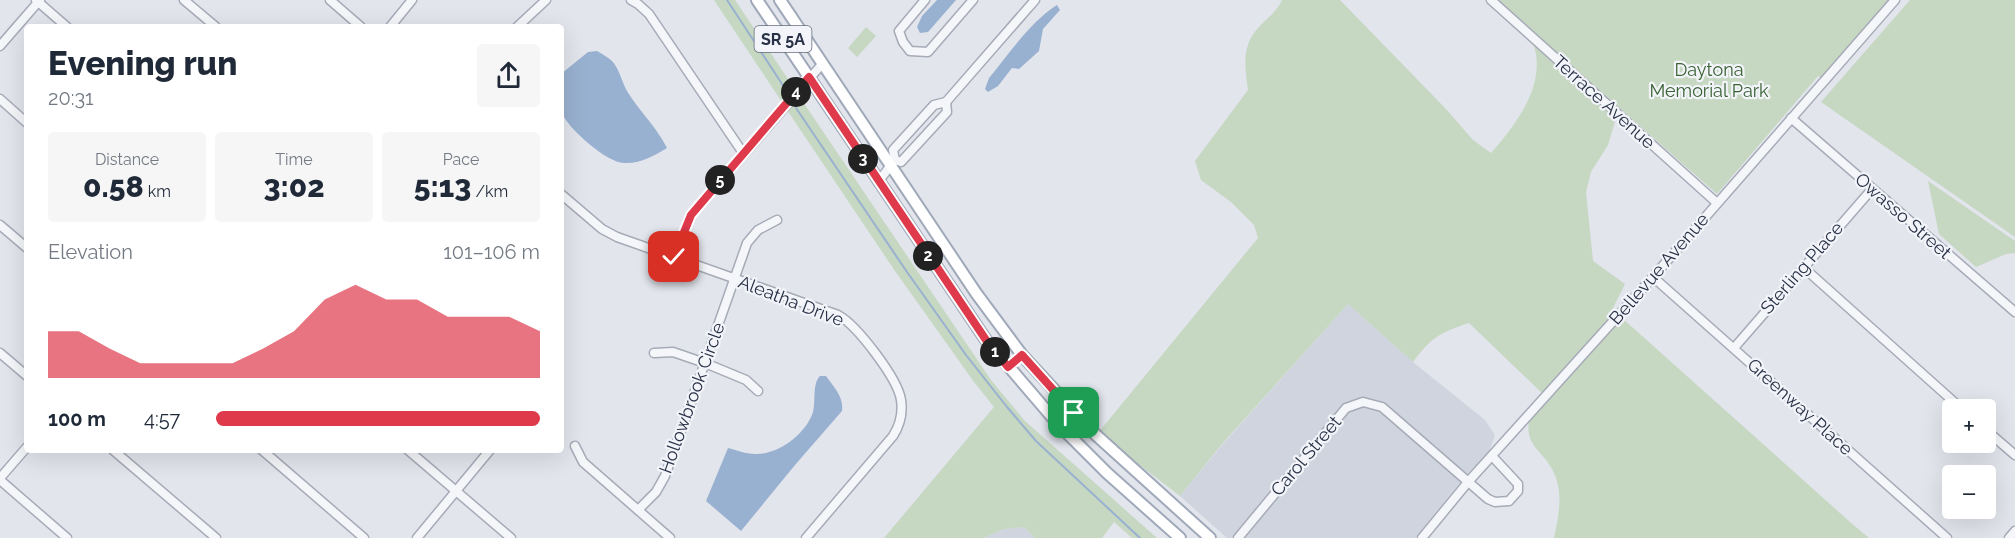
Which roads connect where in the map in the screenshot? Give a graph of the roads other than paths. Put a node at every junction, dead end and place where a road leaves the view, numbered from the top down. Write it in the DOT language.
graph roads {
  1 [pos="184,0"];
  2 [pos="330,0"];
  3 [pos="412,0"];
  4 [pos="546,0"];
  5 [pos="631,0"];
  6 [pos="757,0"];
  7 [pos="780,0"];
  8 [pos="925,0"];
  9 [pos="973,0"];
  10 [pos="1035,0"];
  11 [pos="1491,0"];
  12 [pos="1895,0"];
  13 [pos="38,1"];
  14 [pos="64,24"];
  15 [pos="212,24"];
  16 [pos="358,24"];
  17 [pos="392,24"];
  18 [pos="520,24"];
  19 [pos="0,46"];
  20 [pos="822,63"];
  21 [pos="809,77"];
  22 [pos="0,99"];
  23 [pos="946,102"];
  24 [pos="1791,118"];
  25 [pos="24,120"];
  26 [pos="743,153"];
  27 [pos="893,163"];
  28 [pos="878,182"];
  29 [pos="1872,189"];
  30 [pos="564,197"];
  31 [pos="1717,203"];
  32 [pos="777,220"];
  33 [pos="0,225"];
  34 [pos="24,245"];
  35 [pos="674,257"];
  36 [pos="1803,267"];
  37 [pos="1653,277"];
  38 [pos="734,278"];
  39 [pos="2015,312"];
  40 [pos="1734,348"];
  41 [pos="0,353"];
  42 [pos="654,353"];
  43 [pos="1022,355"];
  44 [pos="705,363"];
  45 [pos="1008,367"];
  46 [pos="24,373"];
  47 [pos="758,391"];
  48 [pos="1951,399"];
  49 [pos="1996,439"];
  50 [pos="575,446"];
  51 [pos="24,451"];
  52 [pos="117,453"];
  53 [pos="265,453"];
  54 [pos="412,453"];
  55 [pos="488,453"];
  56 [pos="1492,456"];
  57 [pos="2015,456"];
  58 [pos="0,479"];
  59 [pos="1468,482"];
  60 [pos="457,492"];
  61 [pos="638,510"];
  62 [pos="2015,531"];
  63 [pos="67,538"];
  64 [pos="216,538"];
  65 [pos="364,538"];
  66 [pos="417,538"];
  67 [pos="511,538"];
  68 [pos="670,538"];
  69 [pos="806,538"];
  70 [pos="1180,538"];
  71 [pos="1210,538"];
  72 [pos="1238,538"];
  73 [pos="1422,538"];
  74 [pos="1947,538"];
  75 [pos="2009,538"];
  1 -- 15 [label="street"];
  2 -- 16 [label="street"];
  3 -- 17 [label="street"];
  4 -- 18 [label="street"];
  5 -- 26 [label="street"];
  6 -- 21 [label="main road, SR 5A"];
  7 -- 20 [label="main road, SR 5A"];
  8 -- 9 [label="street"];
  10 -- 23 [label="street"];
  11 -- 31 [label="street, Terrace Avenue"];
  12 -- 24 [label="street, Bellevue Avenue"];
  13 -- 14 [label="street"];
  13 -- 19 [label="street"];
  20 -- 21 [label="street"];
  20 -- 27 [label="main road, SR 5A"];
  21 -- 26 [label="street"];
  21 -- 28 [label="main road, SR 5A"];
  22 -- 25 [label="street"];
  23 -- 27 [label="street"];
  23 -- 27 [label="street"];
  24 -- 29 [label="street, Owasso Street"];
  24 -- 31 [label="street, Bellevue Avenue"];
  26 -- 35 [label="street"];
  27 -- 28 [label="street"];
  27 -- 43 [label="main road, SR 5A"];
  28 -- 45 [label="main road, SR 5A"];
  29 -- 36 [label="street, Sterling Place"];
  29 -- 39 [label="street, Owasso Street"];
  30 -- 35 [label="street, Aleatha Drive"];
  31 -- 37 [label="street, Bellevue Avenue"];
  32 -- 38 [label="street, Hollowbrook Circle"];
  33 -- 34 [label="street"];
  35 -- 38 [label="street, Aleatha Drive"];
  36 -- 40 [label="street, Sterling Place"];
  36 -- 48 [label="street"];
  37 -- 40 [label="street, Greenway Place"];
  37 -- 56 [label="street, Bellevue Avenue"];
  38 -- 44 [label="street, Hollowbrook Circle"];
  38 -- 69 [label="street, Aleatha Drive"];
  40 -- 74 [label="street, Greenway Place"];
  41 -- 46 [label="street"];
  42 -- 44 [label="street"];
  43 -- 45 [label="street"];
  43 -- 71 [label="main road, SR 5A"];
  44 -- 47 [label="street"];
  44 -- 61 [label="street, Hollowbrook Circle"];
  45 -- 70 [label="main road, SR 5A"];
  49 -- 57 [label="street"];
  50 -- 61 [label="street"];
  51 -- 58 [label="street"];
  52 -- 64 [label="street"];
  53 -- 65 [label="street"];
  54 -- 60 [label="street"];
  55 -- 60 [label="street"];
  56 -- 59 [label="street, Bellevue Avenue"];
  56 -- 59 [label="street, Carol Street"];
  58 -- 63 [label="street"];
  59 -- 72 [label="street, Carol Street"];
  59 -- 73 [label="street, Bellevue Avenue"];
  60 -- 66 [label="street"];
  60 -- 67 [label="street"];
  61 -- 68 [label="street"];
  62 -- 75 [label="street"];
}
